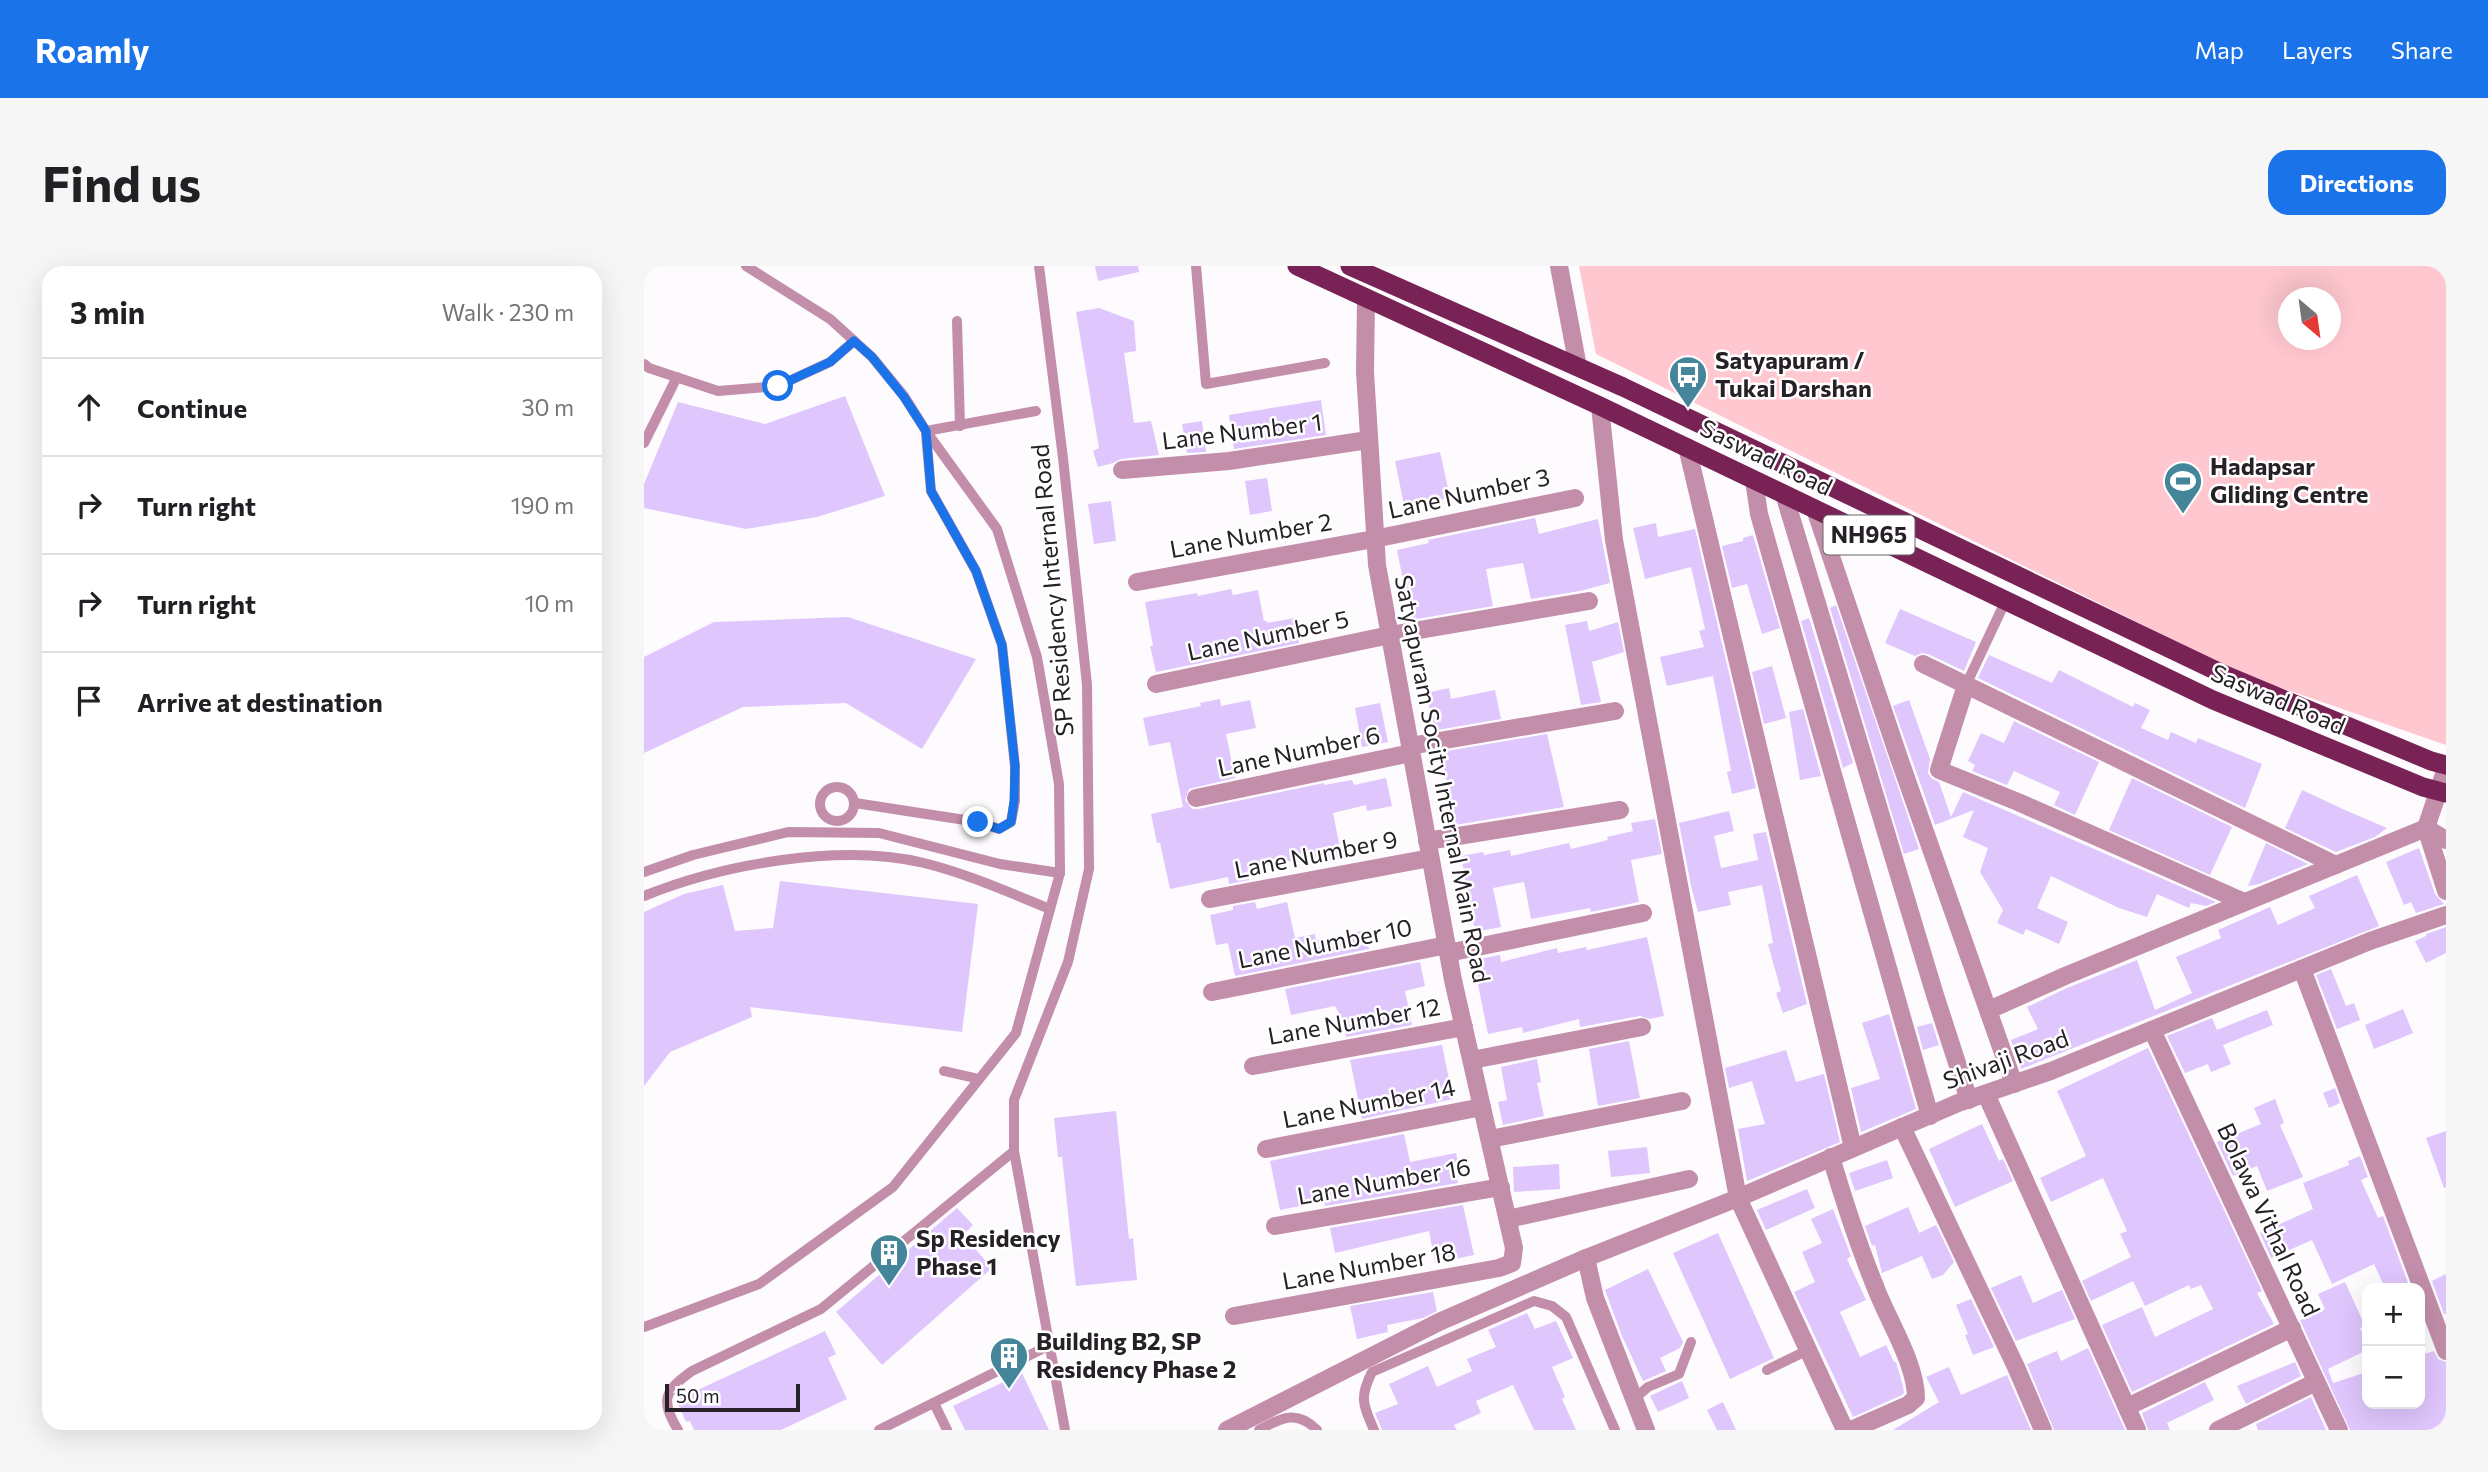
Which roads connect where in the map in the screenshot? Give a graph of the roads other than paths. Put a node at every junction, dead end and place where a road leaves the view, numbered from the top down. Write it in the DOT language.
graph roads {
  1 [pos="746,266"];
  2 [pos="1039,266"];
  3 [pos="1196,266"];
  4 [pos="1297,266"];
  5 [pos="1350,266"];
  6 [pos="1559,266"];
  7 [pos="1366,299"];
  8 [pos="957,321"];
  9 [pos="854,341"];
  10 [pos="1325,363"];
  11 [pos="644,364"];
  12 [pos="1578,367"];
  13 [pos="677,377"];
  14 [pos="1600,406"];
  15 [pos="1036,411"];
  16 [pos="960,426"];
  17 [pos="926,431"];
  18 [pos="1368,440"];
  19 [pos="644,443"];
  20 [pos="1687,447"];
  21 [pos="1122,470"];
  22 [pos="1754,480"];
  23 [pos="1784,494"];
  24 [pos="1575,498"];
  25 [pos="1815,509"];
  26 [pos="1374,539"];
  27 [pos="1137,582"];
  28 [pos="2006,600"];
  29 [pos="1589,601"];
  30 [pos="1390,635"];
  31 [pos="1923,664"];
  32 [pos="1156,684"];
  33 [pos="1966,685"];
  34 [pos="1615,711"];
  35 [pos="1410,750"];
  36 [pos="2446,766"];
  37 [pos="2442,792"];
  38 [pos="1196,798"];
  39 [pos="855,803"];
  40 [pos="1620,810"];
  41 [pos="841,821"];
  42 [pos="2426,828"];
  43 [pos="835,832"];
  44 [pos="2446,840"];
  45 [pos="1429,849"];
  46 [pos="2336,865"];
  47 [pos="644,872"];
  48 [pos="1060,873"];
  49 [pos="2446,891"];
  50 [pos="644,896"];
  51 [pos="1210,899"];
  52 [pos="2244,902"];
  53 [pos="1050,909"];
  54 [pos="1643,913"];
  55 [pos="2446,915"];
  56 [pos="1447,949"];
  57 [pos="2302,969"];
  58 [pos="1212,992"];
  59 [pos="1989,1010"];
  60 [pos="1464,1027"];
  61 [pos="1642,1027"];
  62 [pos="2152,1030"];
  63 [pos="1472,1060"];
  64 [pos="1253,1066"];
  65 [pos="944,1071"];
  66 [pos="979,1079"];
  67 [pos="2014,1084"];
  68 [pos="1977,1097"];
  69 [pos="1682,1101"];
  70 [pos="1482,1107"];
  71 [pos="1930,1116"];
  72 [pos="1902,1127"];
  73 [pos="1490,1139"];
  74 [pos="1853,1148"];
  75 [pos="1266,1149"];
  76 [pos="1014,1151"];
  77 [pos="1831,1157"];
  78 [pos="1689,1179"];
  79 [pos="1500,1186"];
  80 [pos="1738,1198"];
  81 [pos="1508,1219"];
  82 [pos="1275,1226"];
  83 [pos="1586,1258"];
  84 [pos="1512,1263"];
  85 [pos="1234,1316"];
  86 [pos="644,1327"];
  87 [pos="2292,1328"];
  88 [pos="1690,1342"];
  89 [pos="1050,1345"];
  90 [pos="1808,1350"];
  91 [pos="2446,1351"];
  92 [pos="1766,1370"];
  93 [pos="2316,1382"];
  94 [pos="1633,1400"];
  95 [pos="934,1403"];
  96 [pos="2127,1406"];
  97 [pos="678,1430"];
  98 [pos="879,1430"];
  99 [pos="947,1430"];
  100 [pos="1065,1430"];
  101 [pos="1227,1430"];
  102 [pos="1259,1430"];
  103 [pos="1317,1430"];
  104 [pos="1374,1430"];
  105 [pos="1615,1430"];
  106 [pos="1646,1430"];
  107 [pos="1845,1430"];
  108 [pos="1851,1430"];
  109 [pos="2043,1430"];
  110 [pos="2137,1430"];
  111 [pos="2218,1430"];
  112 [pos="2339,1430"];
  1 -- 9 [label="lane"];
  2 -- 76 [label="lane, SP Residency Internal Road"];
  3 -- 10 [label="lane"];
  4 -- 7 [label="highway, Saswad Road / NH965"];
  5 -- 12 [label="highway, Saswad Road / NH965"];
  6 -- 12 [label="street"];
  7 -- 14 [label="highway, Saswad Road / NH965"];
  7 -- 18 [label="street, Satyapuram Socity Internal Main Road"];
  8 -- 16 [label="lane"];
  9 -- 13 [label="lane"];
  9 -- 17 [label="lane"];
  11 -- 13 [label="lane"];
  12 -- 36 [label="highway, Saswad Road / NH965"];
  13 -- 19 [label="lane"];
  14 -- 20 [label="highway, Saswad Road / NH965"];
  14 -- 80 [label="street"];
  15 -- 16 [label="lane"];
  16 -- 17 [label="lane"];
  17 -- 39 [label="lane"];
  17 -- 48 [label="lane"];
  18 -- 21 [label="street, Lane Number 1"];
  18 -- 26 [label="street, Satyapuram Socity Internal Main Road"];
  20 -- 22 [label="highway, Saswad Road / NH965"];
  20 -- 74 [label="street"];
  22 -- 23 [label="highway, Saswad Road / NH965"];
  22 -- 71 [label="street"];
  23 -- 25 [label="highway, Saswad Road / NH965"];
  23 -- 68 [label="street"];
  24 -- 26 [label="street, Lane Number 3"];
  25 -- 28 [label="highway, Saswad Road / NH965"];
  25 -- 59 [label="street"];
  26 -- 27 [label="street, Lane Number 2"];
  26 -- 30 [label="street, Satyapuram Socity Internal Main Road"];
  28 -- 33 [label="lane"];
  28 -- 37 [label="highway, Saswad Road / NH965"];
  29 -- 30 [label="street, Lane Number 5"];
  30 -- 32 [label="street, Lane Number 5"];
  30 -- 35 [label="street, Satyapuram Socity Internal Main Road"];
  31 -- 33 [label="street"];
  33 -- 46 [label="street"];
  33 -- 52 [label="street"];
  34 -- 35 [label="street, Lane Number 6"];
  35 -- 38 [label="street, Lane Number 6"];
  35 -- 45 [label="street, Satyapuram Socity Internal Main Road"];
  36 -- 37 [label="street"];
  37 -- 42 [label="street"];
  39 -- 41 [label="lane"];
  39 -- 41 [label="lane"];
  40 -- 45 [label="street, Lane Number 9"];
  41 -- 43 [label="lane"];
  42 -- 44 [label="street"];
  42 -- 46 [label="street"];
  42 -- 49 [label="street"];
  43 -- 47 [label="lane"];
  43 -- 48 [label="lane"];
  45 -- 51 [label="street, Lane Number 9"];
  45 -- 56 [label="street, Satyapuram Socity Internal Main Road"];
  46 -- 52 [label="street"];
  48 -- 53 [label="lane"];
  50 -- 53 [label="lane"];
  52 -- 59 [label="street"];
  53 -- 66 [label="lane"];
  54 -- 56 [label="street, Lane Number 10"];
  55 -- 57 [label="street, Shivaji Road"];
  56 -- 58 [label="street, Lane Number 10"];
  56 -- 60 [label="street, Satyapuram Socity Internal Main Road"];
  57 -- 62 [label="street, Shivaji Road"];
  57 -- 91 [label="street"];
  59 -- 67 [label="street"];
  60 -- 63 [label="street, Satyapuram Socity Internal Main Road"];
  60 -- 64 [label="street, Lane Number 12"];
  61 -- 63 [label="street"];
  62 -- 67 [label="street, Shivaji Road"];
  62 -- 87 [label="street, Bolawa Vithal Road"];
  63 -- 70 [label="street, Satyapuram Socity Internal Main Road"];
  65 -- 66 [label="lane"];
  66 -- 86 [label="lane"];
  67 -- 68 [label="street, Shivaji Road"];
  68 -- 71 [label="street, Shivaji Road"];
  68 -- 96 [label="street"];
  69 -- 73 [label="street"];
  70 -- 73 [label="street, Satyapuram Socity Internal Main Road"];
  70 -- 75 [label="street, Lane Number 14"];
  71 -- 72 [label="street, Shivaji Road"];
  72 -- 74 [label="street, Shivaji Road"];
  72 -- 109 [label="street"];
  73 -- 79 [label="street, Satyapuram Socity Internal Main Road"];
  74 -- 77 [label="street, Shivaji Road"];
  76 -- 89 [label="lane, SP Residency Internal Road"];
  76 -- 97 [label="lane"];
  77 -- 80 [label="street, Shivaji Road"];
  77 -- 108 [label="street"];
  78 -- 81 [label="street"];
  79 -- 81 [label="street, Satyapuram Socity Internal Main Road"];
  79 -- 82 [label="street, Lane Number 16"];
  80 -- 83 [label="street, Shivaji Road"];
  80 -- 90 [label="street"];
  81 -- 84 [label="street, Satyapuram Socity Internal Main Road"];
  83 -- 94 [label="street"];
  83 -- 101 [label="street, Shivaji Road"];
  84 -- 85 [label="street, Lane Number 18"];
  87 -- 93 [label="street, Bolawa Vithal Road"];
  87 -- 96 [label="street"];
  88 -- 94 [label="lane"];
  89 -- 95 [label="lane"];
  89 -- 100 [label="lane, SP Residency Internal Road"];
  90 -- 92 [label="lane"];
  90 -- 107 [label="street"];
  93 -- 111 [label="street"];
  93 -- 112 [label="street, Bolawa Vithal Road"];
  94 -- 106 [label="street"];
  95 -- 98 [label="lane"];
  95 -- 99 [label="lane"];
  96 -- 110 [label="street"];
  102 -- 103 [label="lane"];
  104 -- 105 [label="lane"];
}
